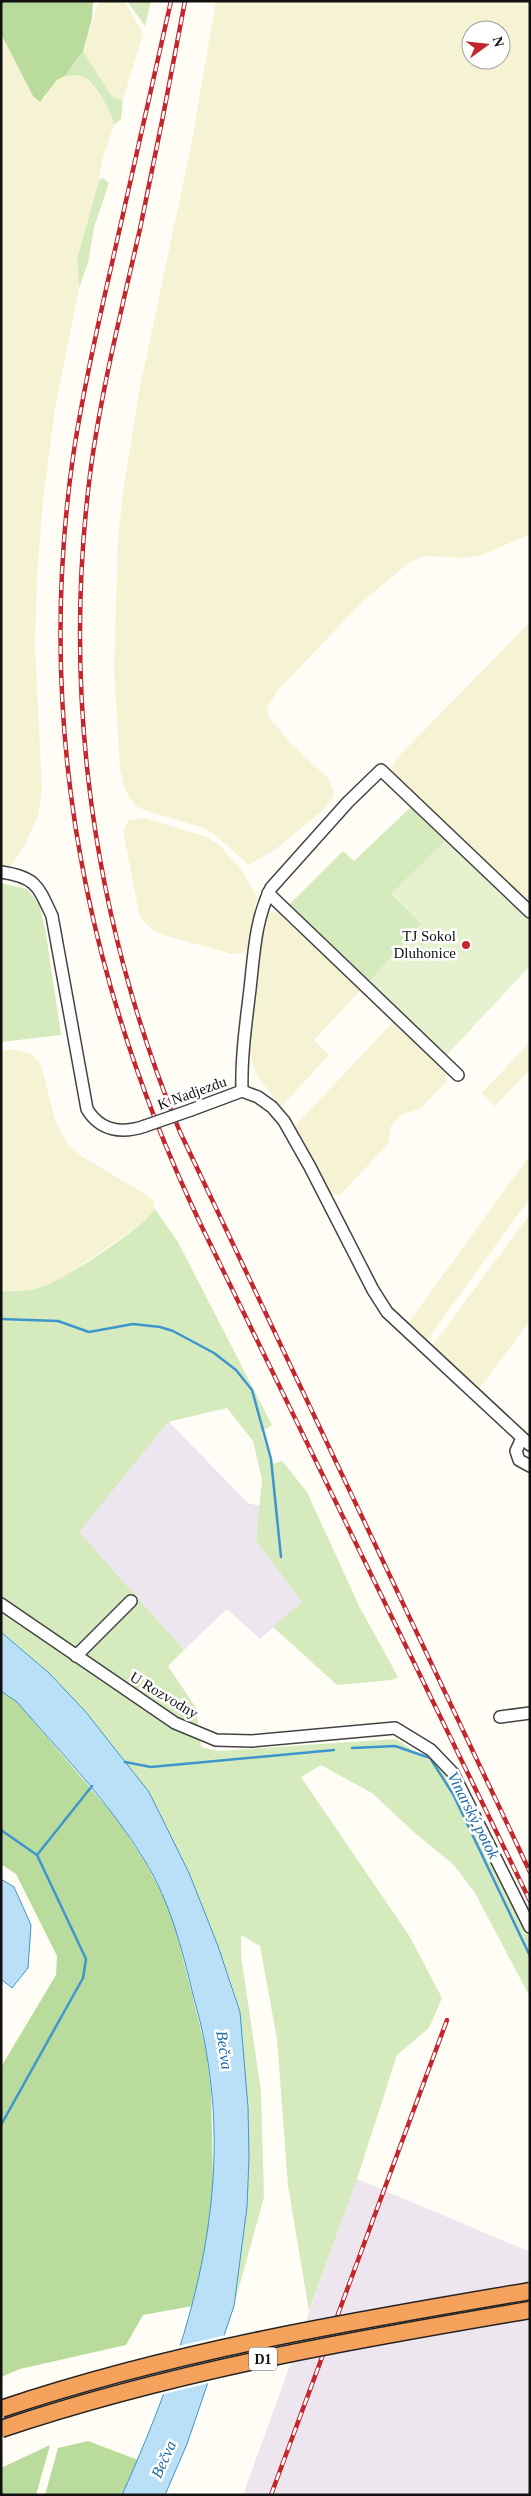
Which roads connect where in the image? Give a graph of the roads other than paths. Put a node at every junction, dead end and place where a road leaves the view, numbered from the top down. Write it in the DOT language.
graph roads {
  1 [pos="1,872"];
  2 [pos="268,893"];
  3 [pos="530,912"];
  4 [pos="458,1075"];
  5 [pos="242,1092"];
  6 [pos="526,1441"];
  7 [pos="530,1466"];
  8 [pos="131,1601"];
  9 [pos="1,1604"];
  10 [pos="76,1656"];
  11 [pos="530,1713"];
  12 [pos="500,1716"];
  13 [pos="530,1927"];
  14 [pos="530,2291"];
  15 [pos="530,2310"];
  16 [pos="1,2409"];
  17 [pos="1,2429"];
  1 -- 5 [label="street, K Nadjezdu, bridge"];
  2 -- 3 [label="street"];
  2 -- 4 [label="street"];
  2 -- 5 [label="street"];
  5 -- 6 [label="street, K Nadjezdu"];
  6 -- 7 [label="street"];
  8 -- 10 [label="street"];
  9 -- 10 [label="street, U Rozvodny"];
  10 -- 13 [label="street, U Rozvodny"];
  11 -- 12 [label="street"];
  14 -- 16 [label="highway, D1, bridge"];
  15 -- 17 [label="highway, D1, bridge"];
}
